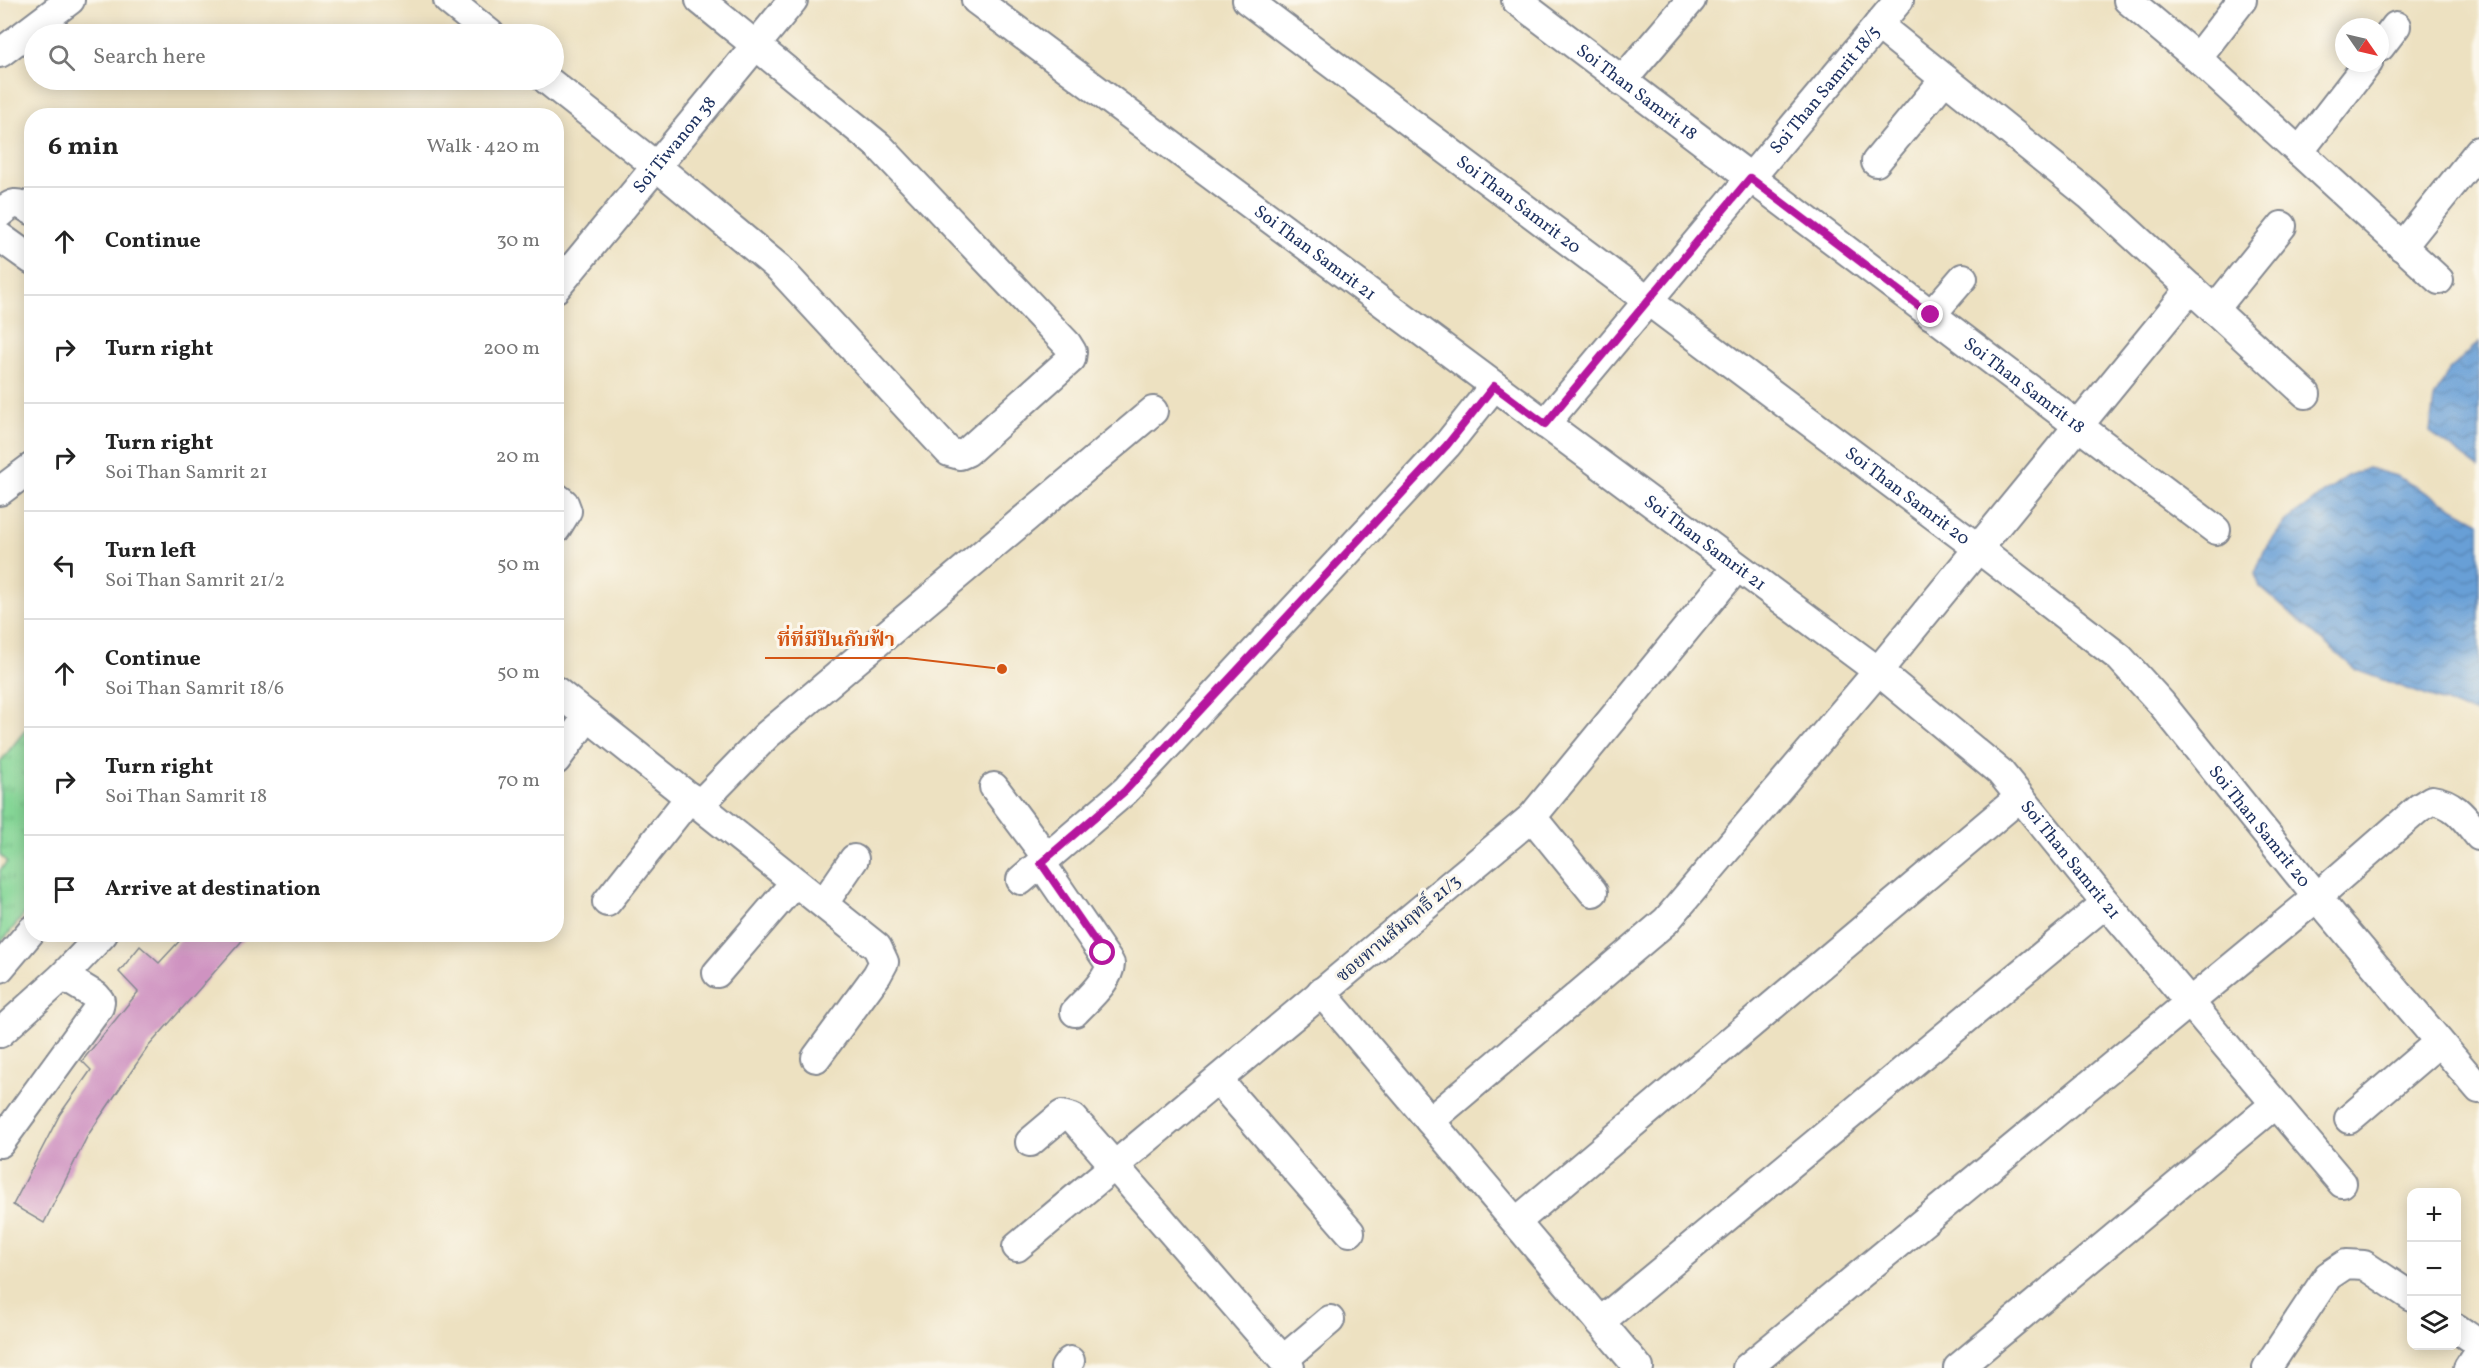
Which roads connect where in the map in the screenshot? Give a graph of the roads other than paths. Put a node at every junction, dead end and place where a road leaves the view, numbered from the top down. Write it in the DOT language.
graph roads {
  1 [pos="70,0"];
  2 [pos="448,0"];
  3 [pos="700,0"];
  4 [pos="793,0"];
  5 [pos="976,0"];
  6 [pos="1247,0"];
  7 [pos="1516,0"];
  8 [pos="1691,0"];
  9 [pos="1899,0"];
  10 [pos="2128,0"];
  11 [pos="2242,0"];
  12 [pos="38,24"];
  13 [pos="478,24"];
  14 [pos="1878,25"];
  15 [pos="24,35"];
  16 [pos="755,46"];
  17 [pos="0,53"];
  18 [pos="2197,58"];
  19 [pos="2361,72"];
  20 [pos="1945,78"];
  21 [pos="1622,81"];
  22 [pos="560,90"];
  23 [pos="2479,151"];
  24 [pos="2299,152"];
  25 [pos="1876,162"];
  26 [pos="656,166"];
  27 [pos="1750,178"];
  28 [pos="24,205"];
  29 [pos="0,213"];
  30 [pos="2282,226"];
  31 [pos="0,237"];
  32 [pos="2402,247"];
  33 [pos="24,254"];
  34 [pos="564,278"];
  35 [pos="1963,278"];
  36 [pos="2439,280"];
  37 [pos="2191,288"];
  38 [pos="1648,301"];
  39 [pos="2214,310"];
  40 [pos="1931,315"];
  41 [pos="1494,386"];
  42 [pos="2306,394"];
  43 [pos="1153,411"];
  44 [pos="1545,424"];
  45 [pos="2078,426"];
  46 [pos="24,472"];
  47 [pos="0,491"];
  48 [pos="2216,530"];
  49 [pos="1979,549"];
  50 [pos="1737,567"];
  51 [pos="1878,671"];
  52 [pos="564,697"];
  53 [pos="588,716"];
  54 [pos="564,749"];
  55 [pos="994,787"];
  56 [pos="2020,797"];
  57 [pos="695,801"];
  58 [pos="1532,817"];
  59 [pos="2479,836"];
  60 [pos="854,859"];
  61 [pos="1036,867"];
  62 [pos="795,882"];
  63 [pos="1593,892"];
  64 [pos="2317,897"];
  65 [pos="607,902"];
  66 [pos="824,903"];
  67 [pos="2106,903"];
  68 [pos="24,940"];
  69 [pos="95,942"];
  70 [pos="0,968"];
  71 [pos="717,973"];
  72 [pos="63,976"];
  73 [pos="1321,992"];
  74 [pos="2190,1002"];
  75 [pos="1075,1012"];
  76 [pos="0,1033"];
  77 [pos="2439,1042"];
  78 [pos="816,1058"];
  79 [pos="1218,1080"];
  80 [pos="2479,1089"];
  81 [pos="2275,1104"];
  82 [pos="2349,1119"];
  83 [pos="1430,1121"];
  84 [pos="1029,1142"];
  85 [pos="0,1143"];
  86 [pos="1116,1167"];
  87 [pos="2342,1183"];
  88 [pos="1516,1222"];
  89 [pos="1350,1232"];
  90 [pos="1017,1247"];
  91 [pos="2409,1296"];
  92 [pos="1330,1320"];
  93 [pos="1600,1322"];
  94 [pos="2461,1331"];
  95 [pos="2479,1344"];
  96 [pos="2479,1351"];
  97 [pos="1287,1364"];
  98 [pos="1639,1368"];
  99 [pos="1747,1368"];
  100 [pos="1958,1368"];
  101 [pos="2267,1368"];
  102 [pos="2468,1368"];
  1 -- 12 [label="street"];
  2 -- 13 [label="street"];
  3 -- 16 [label="street"];
  4 -- 16 [label="street, Soi Tiwanon 38"];
  5 -- 41 [label="street, Soi Than Samrit 21"];
  6 -- 38 [label="street, Soi Than Samrit 20"];
  7 -- 21 [label="street, Soi Than Samrit 18"];
  8 -- 21 [label="street"];
  9 -- 14 [label="street, Soi Than Samrit 18/5"];
  10 -- 18 [label="street"];
  11 -- 18 [label="street"];
  14 -- 20 [label="street"];
  14 -- 27 [label="street, Soi Than Samrit 18/5"];
  15 -- 17 [label="street"];
  16 -- 26 [label="street, Soi Tiwanon 38"];
  16 -- 26 [label="street"];
  18 -- 24 [label="street"];
  19 -- 24 [label="street"];
  20 -- 25 [label="street"];
  20 -- 37 [label="street"];
  21 -- 27 [label="street, Soi Than Samrit 18"];
  22 -- 26 [label="street"];
  23 -- 32 [label="street"];
  24 -- 32 [label="street"];
  26 -- 34 [label="street, Soi Tiwanon 38"];
  27 -- 38 [label="street, Soi Than Samrit 18/5"];
  27 -- 40 [label="street, Soi Than Samrit 18"];
  28 -- 29 [label="street"];
  30 -- 39 [label="street"];
  31 -- 33 [label="street"];
  32 -- 36 [label="street"];
  35 -- 40 [label="street"];
  37 -- 39 [label="street"];
  37 -- 45 [label="street"];
  38 -- 44 [label="street, Soi Than Samrit 18/5"];
  38 -- 49 [label="street, Soi Than Samrit 20"];
  39 -- 42 [label="street"];
  40 -- 45 [label="street, Soi Than Samrit 18"];
  41 -- 44 [label="street, Soi Than Samrit 21"];
  41 -- 61 [label="street"];
  43 -- 57 [label="street"];
  44 -- 50 [label="street, Soi Than Samrit 21"];
  45 -- 48 [label="street, Soi Than Samrit 18"];
  45 -- 49 [label="street"];
  46 -- 47 [label="street"];
  49 -- 51 [label="street"];
  49 -- 64 [label="street, Soi Than Samrit 20"];
  50 -- 51 [label="street, Soi Than Samrit 21"];
  50 -- 58 [label="street, ซอยทานสัมฤทธิ์ 21/3"];
  51 -- 56 [label="street, Soi Than Samrit 21"];
  51 -- 83 [label="street"];
  52 -- 53 [label="street"];
  53 -- 54 [label="street"];
  53 -- 57 [label="street"];
  55 -- 61 [label="street"];
  56 -- 67 [label="street, Soi Than Samrit 21"];
  56 -- 88 [label="street"];
  57 -- 62 [label="street"];
  57 -- 65 [label="street"];
  58 -- 63 [label="street"];
  58 -- 73 [label="street, ซอยทานสัมฤทธิ์ 21/3"];
  59 -- 64 [label="street"];
  60 -- 66 [label="street"];
  61 -- 75 [label="street"];
  62 -- 66 [label="street"];
  62 -- 71 [label="street"];
  64 -- 74 [label="street"];
  64 -- 77 [label="street, Soi Than Samrit 20"];
  66 -- 78 [label="street"];
  67 -- 74 [label="street, Soi Than Samrit 21"];
  67 -- 93 [label="street"];
  68 -- 70 [label="street"];
  69 -- 72 [label="street"];
  72 -- 76 [label="street"];
  72 -- 85 [label="street"];
  73 -- 79 [label="street, ซอยทานสัมฤทธิ์ 21/3"];
  73 -- 83 [label="street"];
  74 -- 81 [label="street, Soi Than Samrit 21"];
  74 -- 99 [label="street"];
  77 -- 80 [label="street, Soi Than Samrit 20"];
  77 -- 82 [label="street"];
  79 -- 86 [label="street, ซอยทานสัมฤทธิ์ 21/3"];
  79 -- 89 [label="street"];
  81 -- 87 [label="street, Soi Than Samrit 21"];
  81 -- 100 [label="street"];
  83 -- 88 [label="street"];
  84 -- 86 [label="street"];
  86 -- 90 [label="street, ซอยทานสัมฤทธิ์ 21/3"];
  86 -- 97 [label="street"];
  88 -- 93 [label="street"];
  91 -- 101 [label="street"];
  92 -- 97 [label="street"];
  93 -- 98 [label="street"];
  94 -- 95 [label="street"];
  96 -- 102 [label="street"];
}
